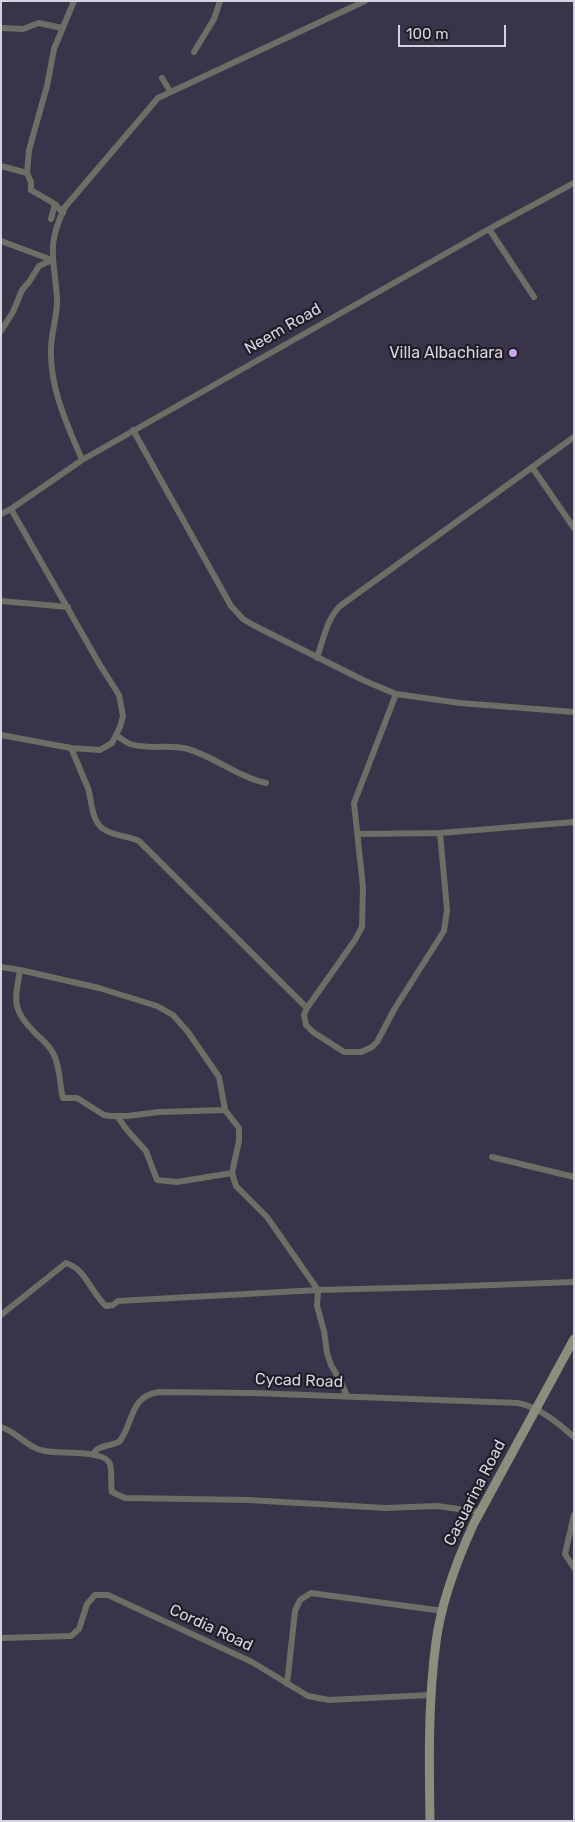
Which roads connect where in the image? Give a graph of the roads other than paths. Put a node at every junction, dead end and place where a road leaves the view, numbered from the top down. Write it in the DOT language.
graph roads {
  1 [pos="74,1"];
  2 [pos="220,1"];
  3 [pos="365,1"];
  4 [pos="1,28"];
  5 [pos="62,28"];
  6 [pos="194,52"];
  7 [pos="162,78"];
  8 [pos="170,91"];
  9 [pos="1,166"];
  10 [pos="26,174"];
  11 [pos="574,182"];
  12 [pos="55,204"];
  13 [pos="62,213"];
  14 [pos="52,219"];
  15 [pos="488,228"];
  16 [pos="1,241"];
  17 [pos="52,260"];
  18 [pos="534,297"];
  19 [pos="1,331"];
  20 [pos="133,430"];
  21 [pos="574,437"];
  22 [pos="82,460"];
  23 [pos="532,468"];
  24 [pos="11,509"];
  25 [pos="1,514"];
  26 [pos="574,528"];
  27 [pos="1,601"];
  28 [pos="68,607"];
  29 [pos="318,658"];
  30 [pos="396,694"];
  31 [pos="574,712"];
  32 [pos="1,735"];
  33 [pos="117,736"];
  34 [pos="71,748"];
  35 [pos="266,783"];
  36 [pos="574,822"];
  37 [pos="440,833"];
  38 [pos="358,834"];
  39 [pos="1,967"];
  40 [pos="20,970"];
  41 [pos="307,1008"];
  42 [pos="225,1110"];
  43 [pos="117,1116"];
  44 [pos="492,1157"];
  45 [pos="232,1173"];
  46 [pos="574,1177"];
  47 [pos="574,1282"];
  48 [pos="318,1290"];
  49 [pos="1,1315"];
  50 [pos="574,1339"];
  51 [pos="347,1396"];
  52 [pos="536,1410"];
  53 [pos="1,1427"];
  54 [pos="574,1437"];
  55 [pos="93,1455"];
  56 [pos="480,1512"];
  57 [pos="574,1515"];
  58 [pos="574,1568"];
  59 [pos="443,1611"];
  60 [pos="1,1638"];
  61 [pos="287,1684"];
  62 [pos="430,1696"];
  63 [pos="430,1821"];
  1 -- 5 [label="street"];
  2 -- 6 [label="street"];
  3 -- 8 [label="street"];
  4 -- 5 [label="street"];
  5 -- 10 [label="street"];
  7 -- 8 [label="street"];
  8 -- 13 [label="street"];
  9 -- 10 [label="street"];
  10 -- 12 [label="street"];
  11 -- 15 [label="street, Neem Road"];
  12 -- 13 [label="street"];
  12 -- 14 [label="street"];
  13 -- 17 [label="street"];
  15 -- 18 [label="street"];
  15 -- 20 [label="street, Neem Road"];
  16 -- 17 [label="street"];
  17 -- 19 [label="street"];
  17 -- 22 [label="street"];
  20 -- 22 [label="street, Neem Road"];
  20 -- 29 [label="street"];
  21 -- 23 [label="street"];
  22 -- 24 [label="street, Neem Road"];
  23 -- 26 [label="street"];
  23 -- 29 [label="street"];
  24 -- 25 [label="street, Neem Road"];
  24 -- 28 [label="street"];
  27 -- 28 [label="street"];
  28 -- 33 [label="street"];
  29 -- 30 [label="street"];
  30 -- 31 [label="street"];
  30 -- 38 [label="street"];
  32 -- 34 [label="street"];
  33 -- 34 [label="street"];
  33 -- 35 [label="street"];
  34 -- 41 [label="street"];
  36 -- 37 [label="street"];
  37 -- 38 [label="street"];
  37 -- 41 [label="street"];
  38 -- 41 [label="street"];
  39 -- 40 [label="street"];
  40 -- 42 [label="street"];
  40 -- 43 [label="street"];
  42 -- 43 [label="street"];
  42 -- 45 [label="street"];
  43 -- 45 [label="street"];
  44 -- 46 [label="street"];
  45 -- 48 [label="street"];
  47 -- 48 [label="street"];
  48 -- 49 [label="street"];
  48 -- 51 [label="street"];
  50 -- 52 [label="street, Casuarina Road"];
  51 -- 52 [label="street, Cycad Road"];
  51 -- 55 [label="street, Cycad Road"];
  52 -- 54 [label="street, Cycad Road"];
  52 -- 56 [label="street, Casuarina Road"];
  53 -- 55 [label="street"];
  55 -- 56 [label="street"];
  56 -- 59 [label="street, Casuarina Road"];
  57 -- 58 [label="street"];
  59 -- 61 [label="street"];
  59 -- 62 [label="street, Casuarina Road"];
  60 -- 61 [label="street, Cordia Road"];
  61 -- 62 [label="street, Cordia Road"];
  62 -- 63 [label="street, Casuarina Road"];
}
